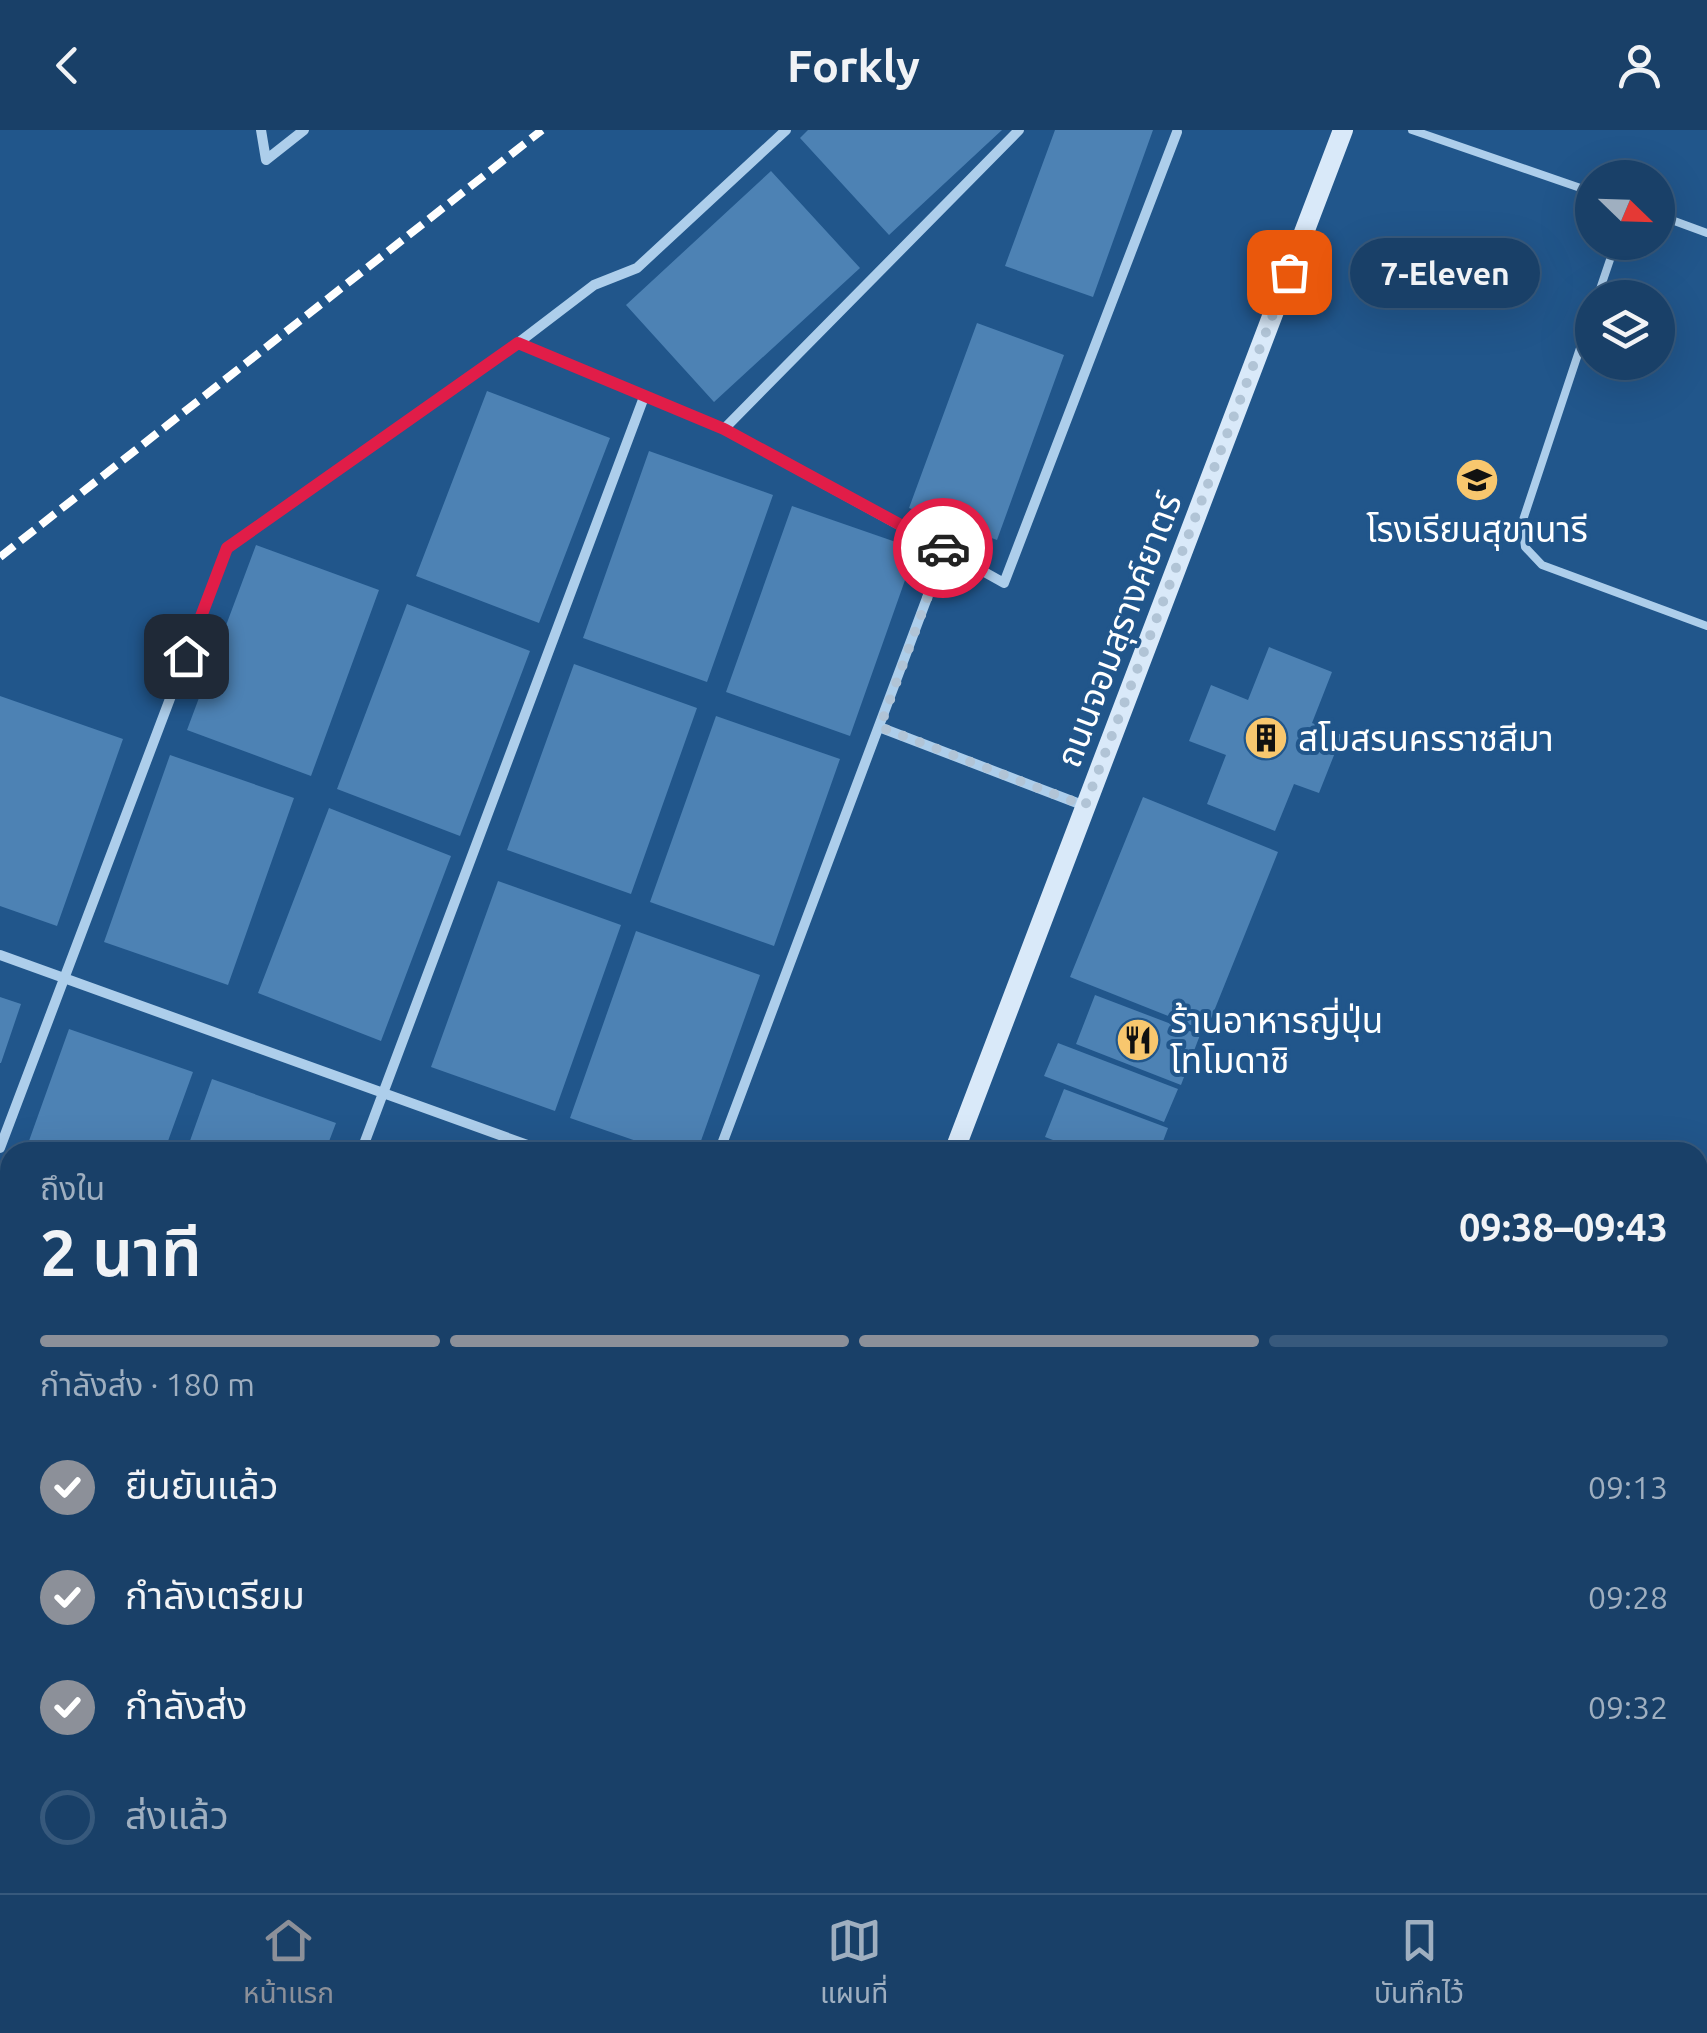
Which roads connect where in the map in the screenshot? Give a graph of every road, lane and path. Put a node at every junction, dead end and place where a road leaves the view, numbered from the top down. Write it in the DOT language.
graph roads {
  1 [pos="260,130"];
  2 [pos="304,130"];
  3 [pos="786,130"];
  4 [pos="1019,130"];
  5 [pos="1343,130"];
  6 [pos="1412,130"];
  7 [pos="1177,132"];
  8 [pos="1575,186"];
  9 [pos="1675,221"];
  10 [pos="1707,233"];
  11 [pos="518,343"];
  12 [pos="1575,363"];
  13 [pos="644,397"];
  14 [pos="724,429"];
  15 [pos="945,550"];
  16 [pos="1707,626"];
  17 [pos="880,727"];
  18 [pos="1085,806"];
  19 [pos="0,956"];
  20 [pos="62,980"];
  21 [pos="383,1093"];
  22 [pos="2,1142"];
  23 [pos="365,1142"];
  24 [pos="519,1142"];
  25 [pos="723,1142"];
  26 [pos="958,1142"];
  1 -- 2 [label="street"];
  3 -- 11 [label="street"];
  4 -- 14 [label="street"];
  5 -- 18 [label="main road, ถนนจอมสุรางค์ยาตร์"];
  6 -- 8 [label="lane"];
  7 -- 15 [label="street"];
  9 -- 10 [label="lane"];
  11 -- 13 [label="street"];
  11 -- 20 [label="street"];
  12 -- 16 [label="lane"];
  13 -- 14 [label="street"];
  13 -- 21 [label="street"];
  14 -- 15 [label="street"];
  15 -- 17 [label="street"];
  17 -- 18 [label="street"];
  17 -- 25 [label="street"];
  18 -- 26 [label="main road, ถนนจอมสุรางค์ยาตร์"];
  19 -- 20 [label="street"];
  20 -- 21 [label="street"];
  20 -- 22 [label="street"];
  21 -- 23 [label="street"];
  21 -- 24 [label="street"];
}
